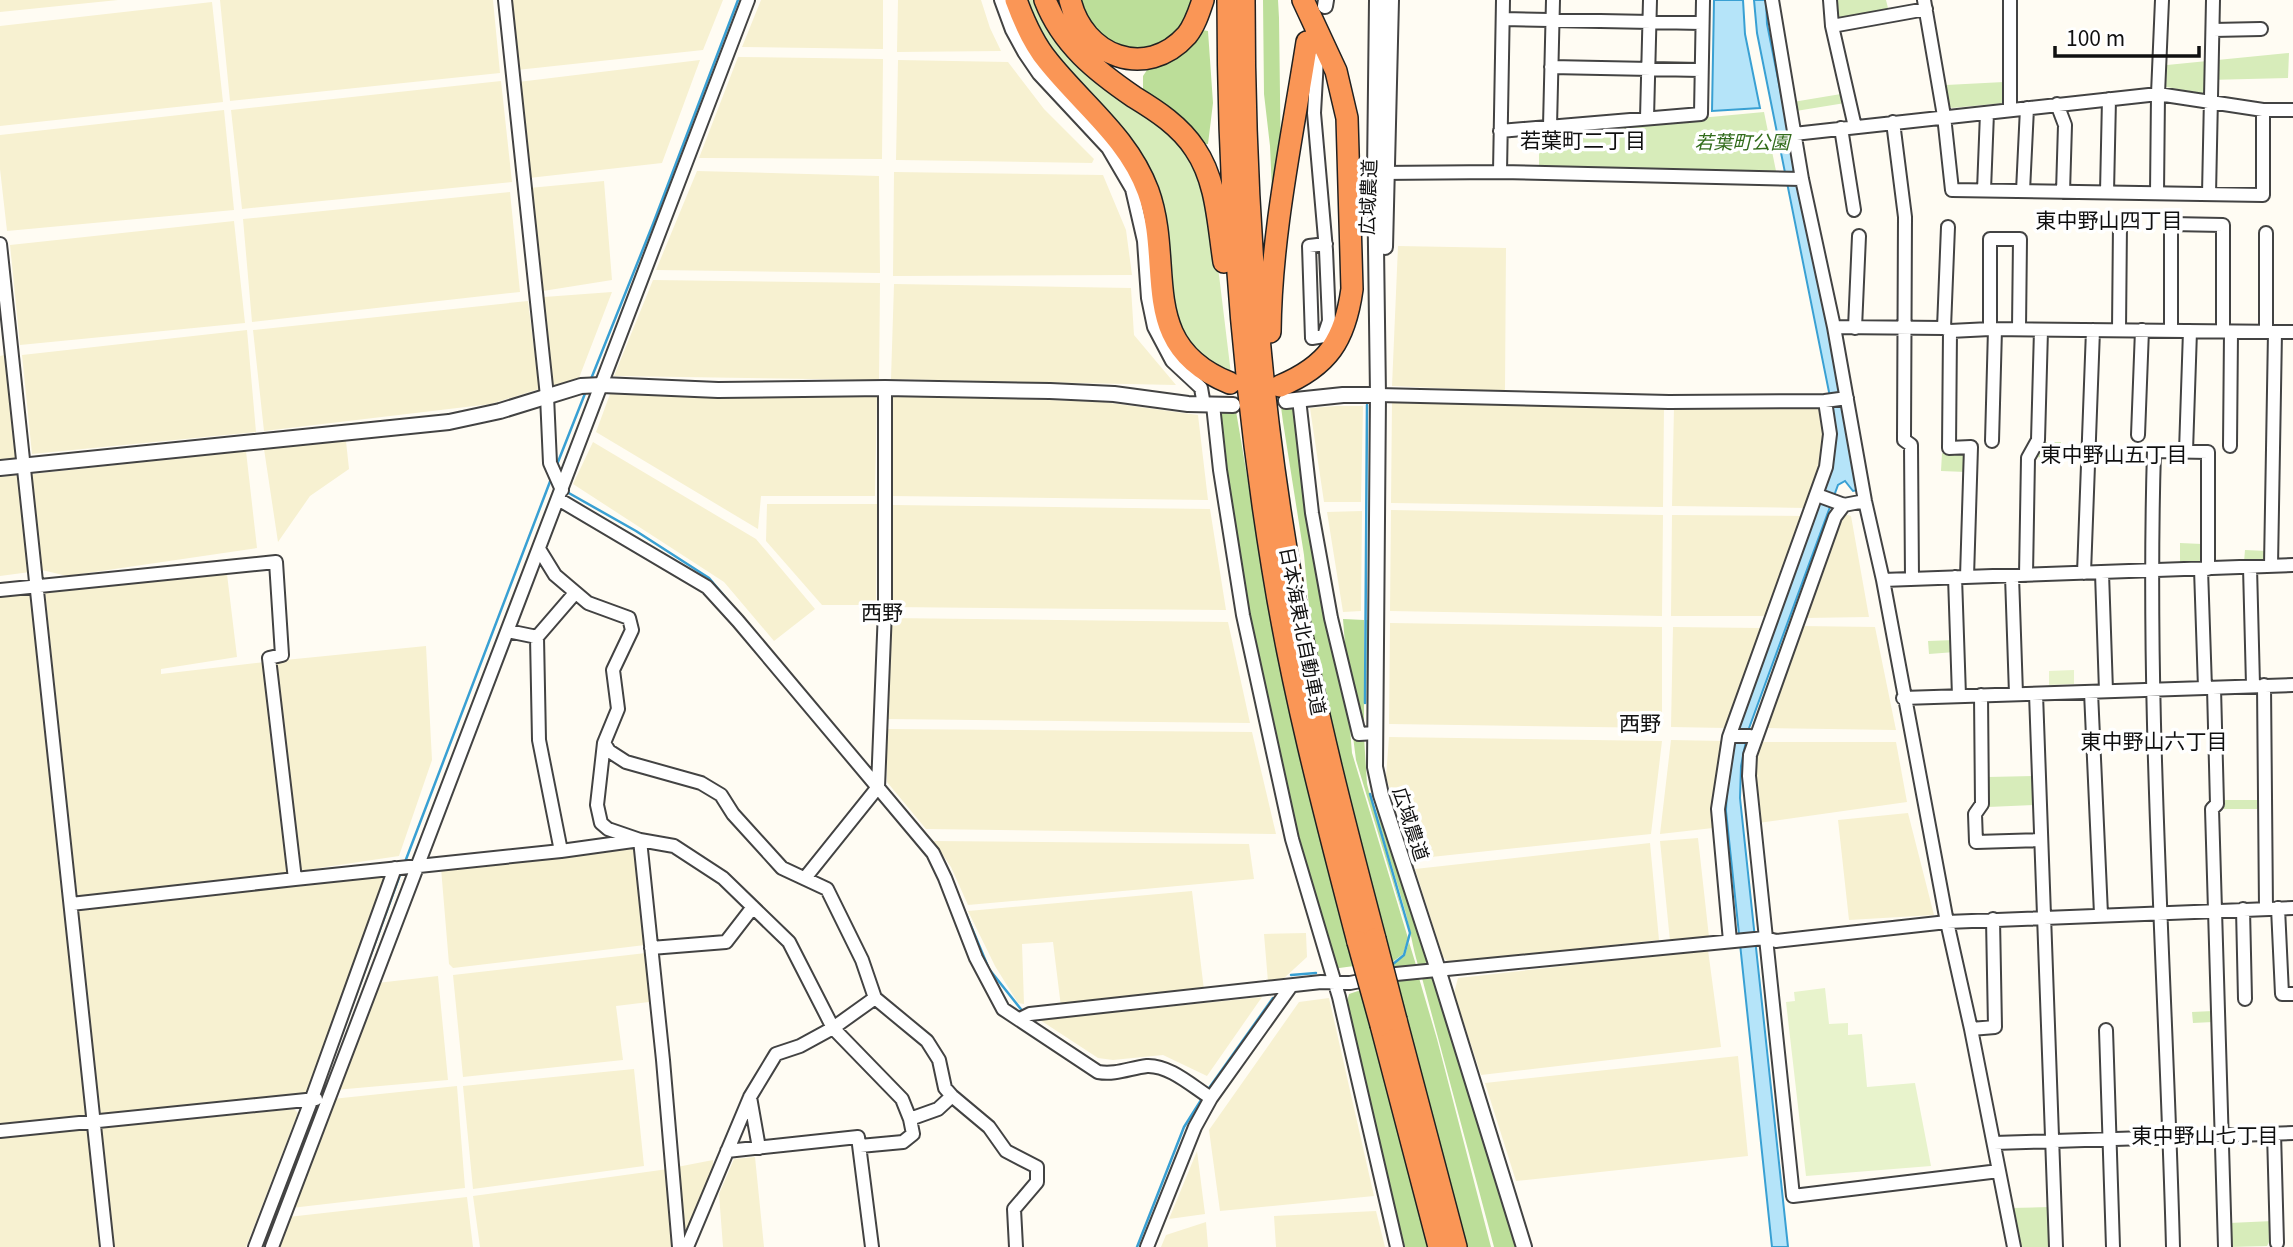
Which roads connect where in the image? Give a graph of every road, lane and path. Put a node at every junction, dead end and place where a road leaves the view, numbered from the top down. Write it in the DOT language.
graph roads {
  1 [pos="505,0"];
  2 [pos="748,0"];
  3 [pos="1001,0"];
  4 [pos="1016,0"];
  5 [pos="1045,0"];
  6 [pos="1070,0"];
  7 [pos="1203,0"];
  8 [pos="1228,0"];
  9 [pos="1244,0"];
  10 [pos="1303,0"];
  11 [pos="1377,0"];
  12 [pos="1391,0"];
  13 [pos="1503,0"];
  14 [pos="1553,0"];
  15 [pos="1650,0"];
  16 [pos="1703,0"];
  17 [pos="1772,0"];
  18 [pos="1830,0"];
  19 [pos="2010,0"];
  20 [pos="2162,0"];
  21 [pos="2213,0"];
  22 [pos="1925,4"];
  23 [pos="1503,19"];
  24 [pos="1552,20"];
  25 [pos="1649,22"];
  26 [pos="1702,23"];
  27 [pos="1832,26"];
  28 [pos="2261,29"];
  29 [pos="2213,30"];
  30 [pos="1312,51"];
  31 [pos="1551,67"];
  32 [pos="1648,69"];
  33 [pos="1700,70"];
  34 [pos="2158,94"];
  35 [pos="2109,99"];
  36 [pos="2212,103"];
  37 [pos="2057,104"];
  38 [pos="2027,108"];
  39 [pos="2010,109"];
  40 [pos="2263,110"];
  41 [pos="2293,110"];
  42 [pos="1987,113"];
  43 [pos="1944,116"];
  44 [pos="1647,118"];
  45 [pos="1893,122"];
  46 [pos="1550,126"];
  47 [pos="1855,127"];
  48 [pos="1841,128"];
  49 [pos="1500,131"];
  50 [pos="1794,134"];
  51 [pos="1500,172"];
  52 [pos="1382,173"];
  53 [pos="1802,178"];
  54 [pos="1984,190"];
  55 [pos="2023,191"];
  56 [pos="2063,192"];
  57 [pos="2107,192"];
  58 [pos="2157,193"];
  59 [pos="2209,194"];
  60 [pos="1853,210"];
  61 [pos="2120,224"];
  62 [pos="1948,227"];
  63 [pos="2266,233"];
  64 [pos="1858,236"];
  65 [pos="0,244"];
  66 [pos="1326,244"];
  67 [pos="1834,327"];
  68 [pos="1855,328"];
  69 [pos="1905,328"];
  70 [pos="1992,329"];
  71 [pos="2019,329"];
  72 [pos="1947,330"];
  73 [pos="2041,330"];
  74 [pos="2093,330"];
  75 [pos="2119,330"];
  76 [pos="2142,330"];
  77 [pos="2171,331"];
  78 [pos="2190,331"];
  79 [pos="2227,331"];
  80 [pos="2270,332"];
  81 [pos="2293,332"];
  82 [pos="1230,383"];
  83 [pos="602,385"];
  84 [pos="885,388"];
  85 [pos="1288,395"];
  86 [pos="1378,395"];
  87 [pos="547,396"];
  88 [pos="1845,398"];
  89 [pos="1827,401"];
  90 [pos="1209,405"];
  91 [pos="1233,405"];
  92 [pos="2138,435"];
  93 [pos="1992,440"];
  94 [pos="2230,446"];
  95 [pos="2186,452"];
  96 [pos="24,466"];
  97 [pos="0,468"];
  98 [pos="1258,471"];
  99 [pos="560,494"];
  100 [pos="1819,496"];
  101 [pos="1865,501"];
  102 [pos="1839,503"];
  103 [pos="539,549"];
  104 [pos="2293,565"];
  105 [pos="2271,566"];
  106 [pos="2250,567"];
  107 [pos="2204,569"];
  108 [pos="2150,571"];
  109 [pos="2084,573"];
  110 [pos="2102,573"];
  111 [pos="2026,575"];
  112 [pos="2012,576"];
  113 [pos="1961,577"];
  114 [pos="1912,579"];
  115 [pos="1883,580"];
  116 [pos="36,587"];
  117 [pos="0,590"];
  118 [pos="575,593"];
  119 [pos="1294,596"];
  120 [pos="1773,622"];
  121 [pos="1794,622"];
  122 [pos="508,631"];
  123 [pos="537,637"];
  124 [pos="2258,685"];
  125 [pos="2293,685"];
  126 [pos="2210,688"];
  127 [pos="2152,690"];
  128 [pos="2106,691"];
  129 [pos="2091,692"];
  130 [pos="2017,694"];
  131 [pos="2036,694"];
  132 [pos="1981,695"];
  133 [pos="1959,696"];
  134 [pos="1903,698"];
  135 [pos="1376,733"];
  136 [pos="1732,736"];
  137 [pos="1750,736"];
  138 [pos="604,743"];
  139 [pos="878,787"];
  140 [pos="640,841"];
  141 [pos="2040,841"];
  142 [pos="561,851"];
  143 [pos="416,864"];
  144 [pos="395,868"];
  145 [pos="805,878"];
  146 [pos="295,879"];
  147 [pos="71,904"];
  148 [pos="752,907"];
  149 [pos="2272,908"];
  150 [pos="2293,908"];
  151 [pos="2243,909"];
  152 [pos="2214,910"];
  153 [pos="2162,912"];
  154 [pos="2101,914"];
  155 [pos="2043,917"];
  156 [pos="1993,919"];
  157 [pos="1947,922"];
  158 [pos="1762,938"];
  159 [pos="1367,940"];
  160 [pos="1732,941"];
  161 [pos="652,948"];
  162 [pos="1438,971"];
  163 [pos="1334,984"];
  164 [pos="1291,986"];
  165 [pos="2293,994"];
  166 [pos="875,999"];
  167 [pos="2245,999"];
  168 [pos="1020,1019"];
  169 [pos="1389,1023"];
  170 [pos="833,1028"];
  171 [pos="1971,1029"];
  172 [pos="2106,1030"];
  173 [pos="330,1096"];
  174 [pos="952,1096"];
  175 [pos="750,1097"];
  176 [pos="1211,1098"];
  177 [pos="311,1101"];
  178 [pos="910,1119"];
  179 [pos="94,1121"];
  180 [pos="0,1132"];
  181 [pos="2274,1133"];
  182 [pos="2293,1133"];
  183 [pos="2222,1135"];
  184 [pos="2170,1136"];
  185 [pos="2110,1139"];
  186 [pos="2053,1142"];
  187 [pos="1994,1143"];
  188 [pos="860,1146"];
  189 [pos="759,1148"];
  190 [pos="727,1151"];
  191 [pos="1999,1171"];
  192 [pos="2277,1243"];
  193 [pos="107,1247"];
  194 [pos="255,1247"];
  195 [pos="272,1247"];
  196 [pos="679,1247"];
  197 [pos="687,1247"];
  198 [pos="872,1247"];
  199 [pos="1016,1247"];
  200 [pos="1147,1247"];
  201 [pos="1397,1247"];
  202 [pos="1439,1247"];
  203 [pos="1456,1247"];
  204 [pos="1524,1247"];
  205 [pos="2014,1247"];
  206 [pos="2056,1247"];
  207 [pos="2113,1247"];
  208 [pos="2173,1247"];
  209 [pos="2225,1247"];
  1 -- 87 [label="street"];
  2 -- 83 [label="street"];
  3 -- 90 [label="street"];
  4 -- 82 [label="highway"];
  5 -- 98 [label="highway"];
  6 -- 7 [label="highway"];
  8 -- 98 [label="highway, 日本海東北自動車道"];
  9 -- 119 [label="highway, 日本海東北自動車道"];
  10 -- 85 [label="highway"];
  11 -- 52 [label="street, 広域農道"];
  12 -- 52 [label="street, 広域農道"];
  13 -- 23 [label="street"];
  14 -- 24 [label="street"];
  15 -- 25 [label="street"];
  16 -- 26 [label="street"];
  17 -- 50 [label="street"];
  18 -- 27 [label="street"];
  19 -- 39 [label="street"];
  20 -- 34 [label="street"];
  21 -- 29 [label="street"];
  22 -- 27 [label="street"];
  22 -- 43 [label="street"];
  23 -- 24 [label="street"];
  23 -- 49 [label="street"];
  24 -- 25 [label="street"];
  24 -- 31 [label="street"];
  25 -- 26 [label="street"];
  25 -- 32 [label="street"];
  26 -- 33 [label="street"];
  27 -- 47 [label="street"];
  28 -- 29 [label="street"];
  29 -- 36 [label="street"];
  30 -- 66 [label="street"];
  30 -- 119 [label="highway"];
  31 -- 32 [label="street"];
  31 -- 46 [label="street"];
  32 -- 33 [label="street"];
  32 -- 44 [label="street"];
  33 -- 44 [label="street"];
  34 -- 35 [label="street"];
  34 -- 36 [label="street"];
  34 -- 58 [label="street"];
  35 -- 37 [label="street"];
  35 -- 57 [label="street"];
  36 -- 40 [label="street"];
  36 -- 59 [label="street"];
  37 -- 38 [label="street"];
  37 -- 56 [label="street"];
  38 -- 39 [label="street"];
  38 -- 55 [label="street"];
  39 -- 42 [label="street"];
  40 -- 41 [label="street"];
  40 -- 59 [label="street"];
  42 -- 43 [label="street"];
  42 -- 54 [label="street"];
  43 -- 45 [label="street"];
  43 -- 54 [label="street"];
  44 -- 46 [label="street"];
  45 -- 47 [label="street"];
  45 -- 69 [label="street"];
  46 -- 49 [label="street"];
  47 -- 48 [label="street"];
  48 -- 50 [label="street"];
  48 -- 60 [label="street"];
  49 -- 51 [label="street"];
  50 -- 53 [label="street"];
  51 -- 52 [label="street"];
  51 -- 53 [label="street"];
  52 -- 86 [label="street, 広域農道"];
  53 -- 67 [label="street"];
  54 -- 55 [label="street"];
  55 -- 56 [label="street"];
  56 -- 57 [label="street"];
  57 -- 58 [label="street"];
  58 -- 59 [label="street"];
  61 -- 75 [label="street"];
  62 -- 72 [label="street"];
  63 -- 80 [label="street"];
  64 -- 68 [label="street"];
  65 -- 96 [label="street"];
  66 -- 66 [label="street"];
  67 -- 68 [label="street"];
  67 -- 88 [label="street"];
  68 -- 69 [label="street"];
  69 -- 72 [label="street"];
  69 -- 114 [label="street"];
  70 -- 71 [label="street"];
  70 -- 71 [label="street"];
  70 -- 72 [label="street"];
  70 -- 93 [label="street"];
  71 -- 73 [label="street"];
  72 -- 113 [label="street"];
  73 -- 74 [label="street"];
  73 -- 111 [label="street"];
  74 -- 75 [label="street"];
  74 -- 109 [label="street"];
  75 -- 76 [label="street"];
  76 -- 77 [label="street"];
  76 -- 92 [label="street"];
  77 -- 78 [label="street"];
  77 -- 79 [label="street"];
  78 -- 79 [label="street"];
  78 -- 95 [label="street"];
  79 -- 80 [label="street"];
  79 -- 94 [label="street"];
  80 -- 81 [label="street"];
  80 -- 105 [label="street"];
  83 -- 84 [label="street"];
  83 -- 87 [label="street"];
  83 -- 99 [label="street"];
  84 -- 90 [label="street"];
  84 -- 139 [label="street"];
  85 -- 86 [label="street"];
  85 -- 135 [label="street"];
  86 -- 89 [label="street"];
  86 -- 135 [label="street, 広域農道"];
  87 -- 96 [label="street"];
  87 -- 99 [label="street"];
  88 -- 89 [label="street"];
  88 -- 101 [label="street"];
  89 -- 100 [label="street"];
  90 -- 91 [label="street"];
  90 -- 163 [label="street"];
  95 -- 107 [label="street"];
  95 -- 108 [label="street"];
  96 -- 97 [label="street"];
  96 -- 116 [label="street"];
  98 -- 159 [label="highway, 日本海東北自動車道"];
  99 -- 103 [label="street"];
  99 -- 139 [label="street"];
  100 -- 102 [label="street"];
  100 -- 120 [label="street"];
  101 -- 102 [label="street"];
  101 -- 115 [label="street"];
  102 -- 121 [label="street"];
  103 -- 118 [label="street"];
  103 -- 122 [label="street"];
  104 -- 105 [label="street"];
  105 -- 106 [label="street"];
  106 -- 107 [label="street"];
  106 -- 124 [label="street"];
  107 -- 108 [label="street"];
  107 -- 126 [label="street"];
  108 -- 110 [label="street"];
  108 -- 127 [label="street"];
  109 -- 110 [label="street"];
  109 -- 111 [label="street"];
  110 -- 128 [label="street"];
  111 -- 112 [label="street"];
  112 -- 113 [label="street"];
  112 -- 130 [label="street"];
  113 -- 114 [label="street"];
  113 -- 133 [label="street"];
  114 -- 115 [label="street"];
  115 -- 134 [label="street"];
  116 -- 117 [label="street"];
  116 -- 146 [label="street"];
  116 -- 147 [label="street"];
  118 -- 123 [label="street"];
  118 -- 138 [label="street"];
  119 -- 159 [label="highway, 日本海東北自動車道"];
  120 -- 121 [label="street"];
  120 -- 160 [label="street"];
  121 -- 158 [label="street"];
  122 -- 123 [label="street"];
  122 -- 143 [label="street"];
  123 -- 142 [label="street"];
  124 -- 125 [label="street"];
  124 -- 126 [label="street"];
  124 -- 149 [label="street"];
  126 -- 127 [label="street"];
  126 -- 152 [label="street"];
  127 -- 128 [label="street"];
  127 -- 153 [label="street"];
  128 -- 129 [label="street"];
  129 -- 131 [label="street"];
  129 -- 154 [label="street"];
  130 -- 131 [label="street"];
  130 -- 132 [label="street"];
  131 -- 141 [label="street"];
  132 -- 133 [label="street"];
  132 -- 141 [label="street"];
  133 -- 134 [label="street"];
  134 -- 157 [label="street"];
  135 -- 162 [label="street, 広域農道"];
  136 -- 137 [label="street"];
  138 -- 140 [label="street"];
  138 -- 145 [label="street"];
  139 -- 145 [label="street"];
  139 -- 168 [label="street"];
  140 -- 142 [label="street"];
  140 -- 148 [label="street"];
  140 -- 161 [label="street"];
  141 -- 155 [label="street"];
  142 -- 143 [label="street"];
  143 -- 144 [label="street"];
  143 -- 173 [label="street"];
  144 -- 146 [label="street"];
  144 -- 177 [label="street"];
  145 -- 166 [label="street"];
  146 -- 147 [label="street"];
  147 -- 179 [label="street"];
  148 -- 161 [label="street"];
  148 -- 170 [label="street"];
  149 -- 150 [label="street"];
  149 -- 151 [label="street"];
  149 -- 165 [label="street"];
  151 -- 152 [label="street"];
  151 -- 167 [label="street"];
  152 -- 153 [label="street"];
  152 -- 183 [label="street"];
  153 -- 154 [label="street"];
  153 -- 184 [label="street"];
  154 -- 155 [label="street"];
  155 -- 156 [label="street"];
  155 -- 186 [label="street"];
  156 -- 157 [label="street"];
  156 -- 171 [label="street"];
  157 -- 158 [label="street"];
  157 -- 171 [label="street"];
  158 -- 160 [label="street"];
  158 -- 191 [label="street"];
  159 -- 169 [label="highway, 日本海東北自動車道, bridge"];
  160 -- 162 [label="street"];
  161 -- 196 [label="street"];
  162 -- 163 [label="street"];
  162 -- 204 [label="street, 広域農道"];
  163 -- 164 [label="street"];
  163 -- 201 [label="street"];
  164 -- 168 [label="street"];
  164 -- 176 [label="street"];
  166 -- 170 [label="street"];
  166 -- 174 [label="street"];
  168 -- 176 [label="street"];
  169 -- 202 [label="highway, 日本海東北自動車道"];
  169 -- 203 [label="highway, 日本海東北自動車道"];
  170 -- 175 [label="street"];
  170 -- 178 [label="street"];
  171 -- 187 [label="street"];
  172 -- 185 [label="street"];
  173 -- 177 [label="street"];
  173 -- 195 [label="street"];
  174 -- 178 [label="street"];
  174 -- 199 [label="street"];
  175 -- 189 [label="street"];
  175 -- 190 [label="street"];
  176 -- 200 [label="street"];
  177 -- 179 [label="street"];
  177 -- 194 [label="street"];
  178 -- 188 [label="street"];
  179 -- 180 [label="street"];
  179 -- 193 [label="street"];
  181 -- 182 [label="street"];
  181 -- 183 [label="street"];
  181 -- 192 [label="street"];
  183 -- 184 [label="street"];
  183 -- 209 [label="street"];
  184 -- 185 [label="street"];
  184 -- 208 [label="street"];
  185 -- 186 [label="street"];
  185 -- 207 [label="street"];
  186 -- 187 [label="street"];
  186 -- 206 [label="street"];
  187 -- 191 [label="street"];
  188 -- 189 [label="street"];
  188 -- 198 [label="street"];
  189 -- 190 [label="street"];
  190 -- 197 [label="street"];
  191 -- 205 [label="street"];
}
